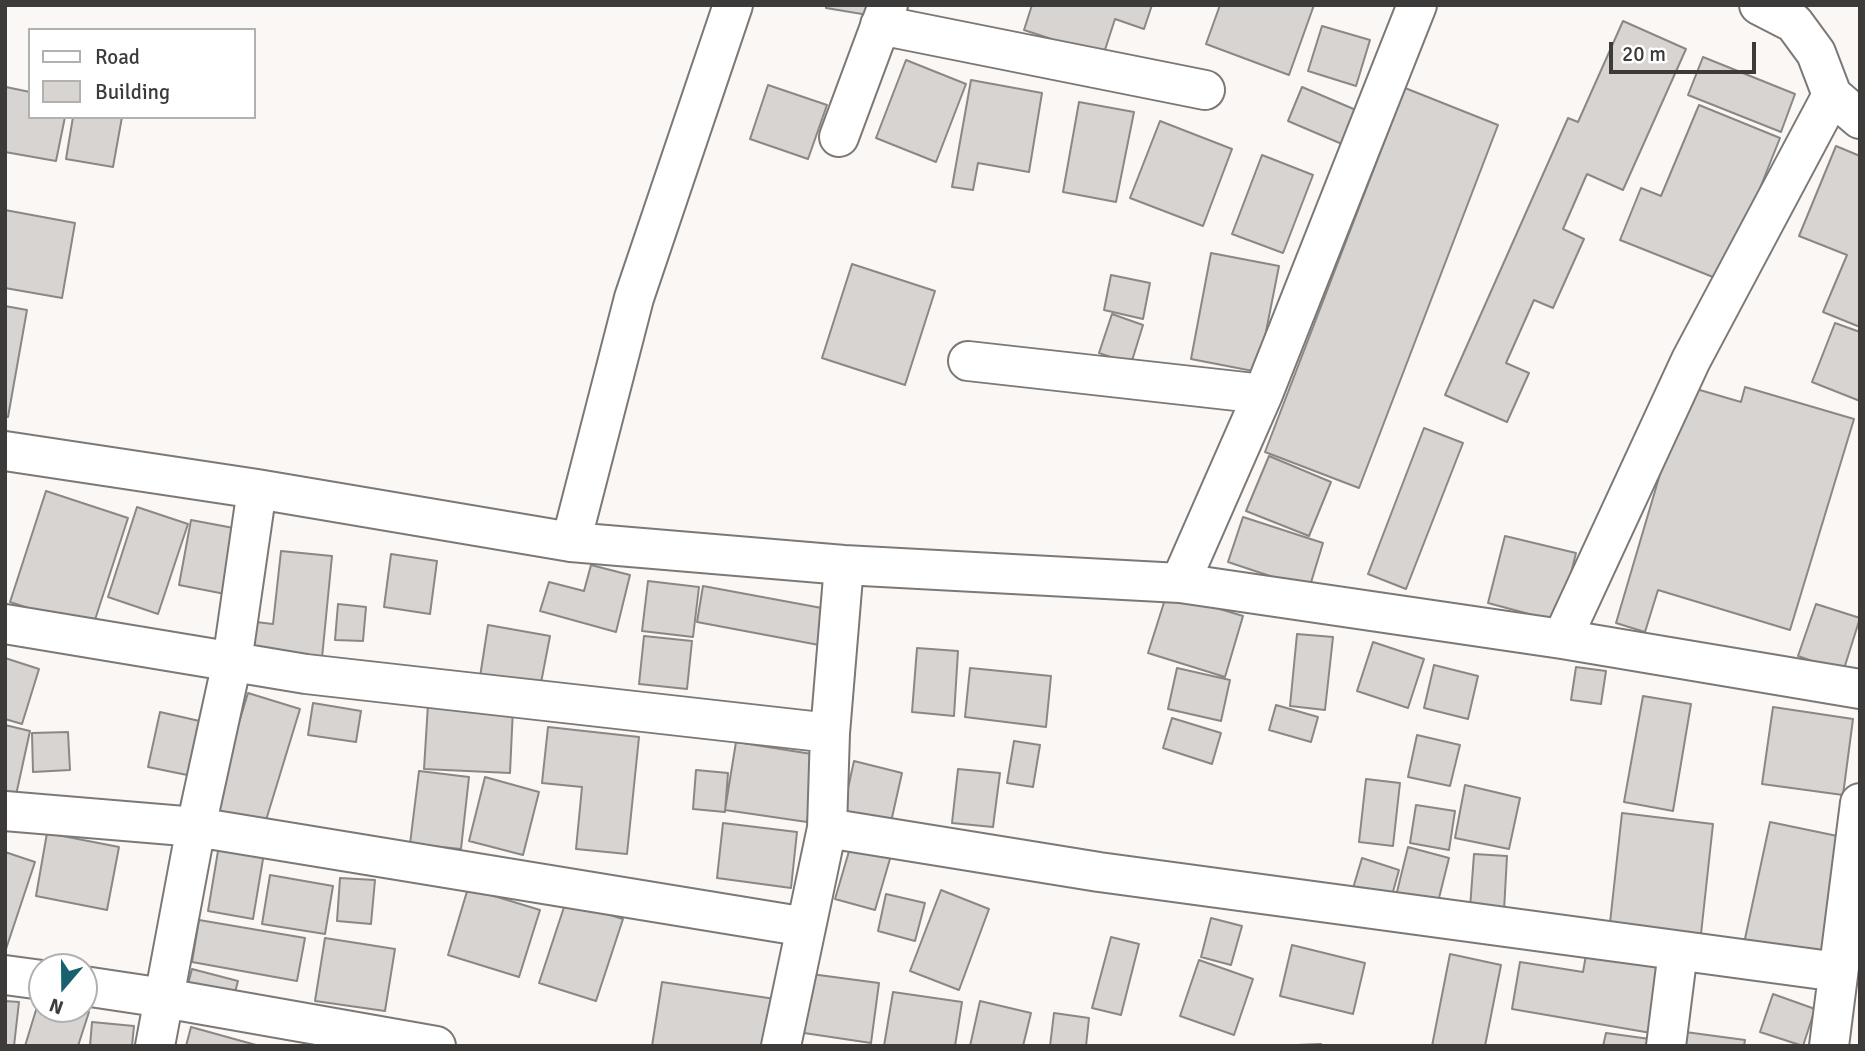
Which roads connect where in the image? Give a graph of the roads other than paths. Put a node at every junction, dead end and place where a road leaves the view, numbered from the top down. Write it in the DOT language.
graph roads {
  1 [pos="733,5"];
  2 [pos="1417,5"];
  3 [pos="1759,5"];
  4 [pos="884,15"];
  5 [pos="1205,90"];
  6 [pos="1846,107"];
  7 [pos="839,137"];
  8 [pos="968,361"];
  9 [pos="1263,394"];
  10 [pos="5,451"];
  11 [pos="257,489"];
  12 [pos="571,542"];
  13 [pos="844,565"];
  14 [pos="1180,583"];
  15 [pos="5,624"];
  16 [pos="1562,639"];
  17 [pos="232,662"];
  18 [pos="1860,689"];
  19 [pos="830,733"];
  20 [pos="1860,803"];
  21 [pos="5,811"];
  22 [pos="197,827"];
  23 [pos="827,828"];
  24 [pos="806,927"];
  25 [pos="1678,951"];
  26 [pos="1838,972"];
  27 [pos="5,975"];
  28 [pos="28,978"];
  29 [pos="98,988"];
  30 [pos="164,998"];
  31 [pos="155,1046"];
  32 [pos="436,1046"];
  33 [pos="781,1046"];
  34 [pos="1666,1046"];
  35 [pos="1829,1046"];
  1 -- 12 [label="street"];
  2 -- 9 [label="street"];
  3 -- 6 [label="street"];
  4 -- 5 [label="street"];
  4 -- 7 [label="street"];
  6 -- 16 [label="street"];
  8 -- 9 [label="street"];
  9 -- 14 [label="street"];
  10 -- 11 [label="street"];
  11 -- 12 [label="street"];
  11 -- 17 [label="street"];
  12 -- 13 [label="street"];
  13 -- 14 [label="street"];
  13 -- 19 [label="street"];
  14 -- 16 [label="street"];
  15 -- 17 [label="street"];
  16 -- 18 [label="street"];
  17 -- 19 [label="street"];
  17 -- 22 [label="street"];
  19 -- 23 [label="street"];
  20 -- 26 [label="street"];
  21 -- 22 [label="street"];
  22 -- 24 [label="street"];
  22 -- 30 [label="street"];
  23 -- 24 [label="street"];
  23 -- 25 [label="street"];
  24 -- 33 [label="street"];
  25 -- 26 [label="street"];
  25 -- 34 [label="street"];
  26 -- 35 [label="street"];
  27 -- 28 [label="street"];
  29 -- 30 [label="street"];
  30 -- 31 [label="street"];
  30 -- 32 [label="street"];
}
